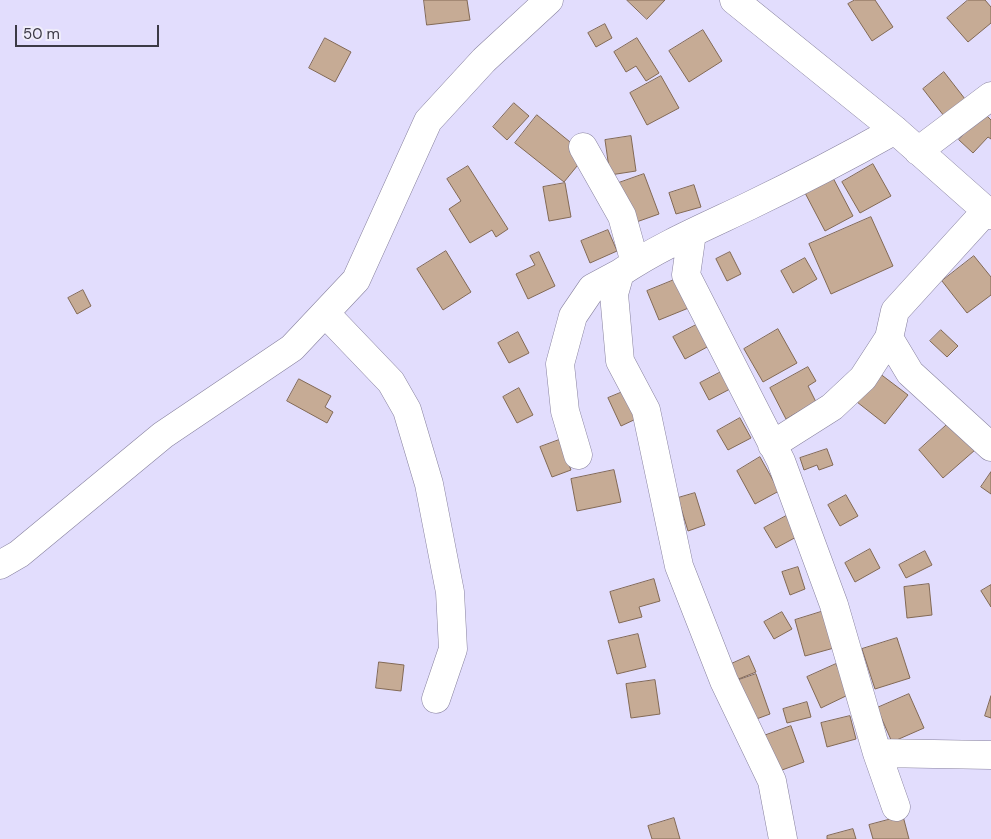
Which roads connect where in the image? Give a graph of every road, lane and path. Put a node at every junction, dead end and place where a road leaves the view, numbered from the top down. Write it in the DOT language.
graph roads {
  1 [pos="549,0"];
  2 [pos="734,0"];
  3 [pos="991,96"];
  4 [pos="896,130"];
  5 [pos="583,147"];
  6 [pos="918,151"];
  7 [pos="989,213"];
  8 [pos="692,233"];
  9 [pos="627,268"];
  10 [pos="325,312"];
  11 [pos="889,338"];
  12 [pos="772,445"];
  13 [pos="991,447"];
  14 [pos="578,455"];
  15 [pos="0,565"];
  16 [pos="436,699"];
  17 [pos="877,753"];
  18 [pos="991,755"];
  19 [pos="896,807"];
  20 [pos="783,839"];
  1 -- 10 [label="street"];
  2 -- 4 [label="street"];
  3 -- 6 [label="street"];
  4 -- 6 [label="street"];
  4 -- 8 [label="street"];
  5 -- 9 [label="street"];
  6 -- 7 [label="street"];
  7 -- 11 [label="street"];
  8 -- 9 [label="street"];
  8 -- 12 [label="street"];
  9 -- 14 [label="street"];
  9 -- 20 [label="street"];
  10 -- 15 [label="street"];
  10 -- 16 [label="street"];
  11 -- 12 [label="street"];
  11 -- 13 [label="street"];
  12 -- 17 [label="street"];
  17 -- 18 [label="street"];
  17 -- 19 [label="street"];
}
